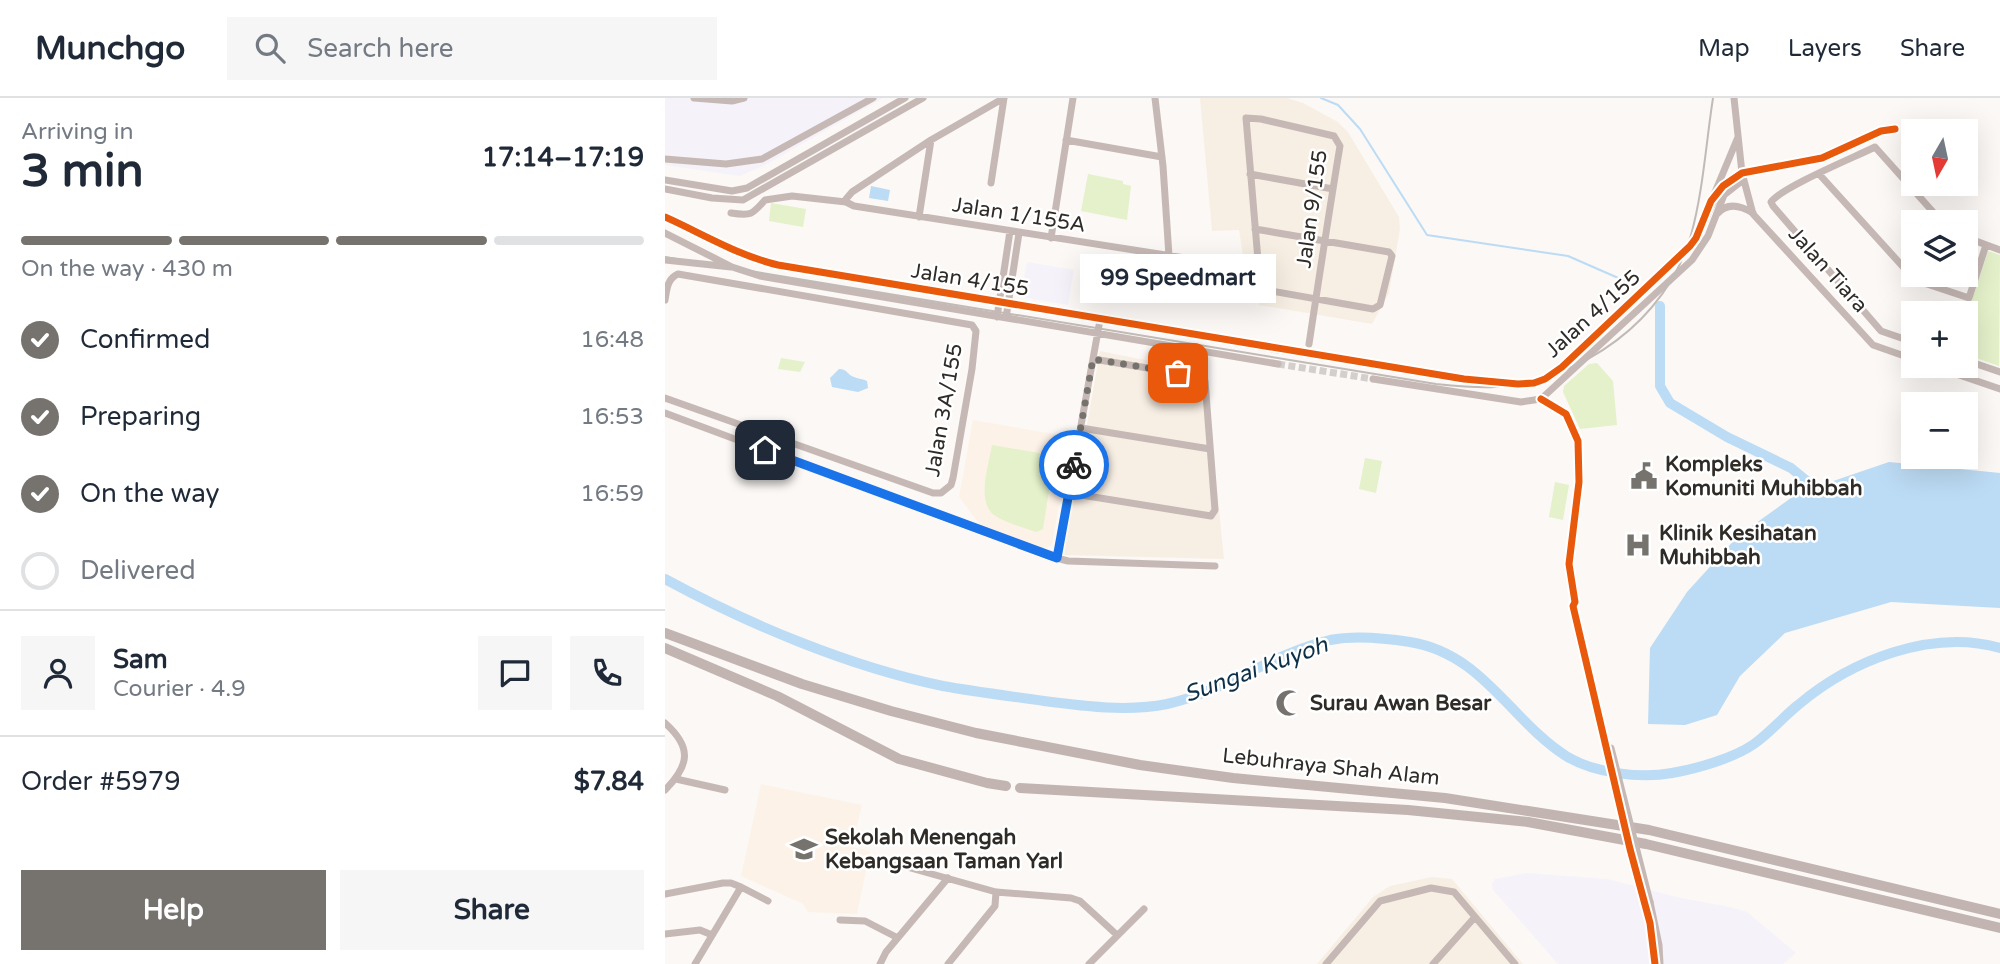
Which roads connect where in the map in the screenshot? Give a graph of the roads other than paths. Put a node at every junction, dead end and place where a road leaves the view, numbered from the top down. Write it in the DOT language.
graph roads {
  1 [pos="694,98"];
  2 [pos="744,98"];
  3 [pos="873,98"];
  4 [pos="905,98"];
  5 [pos="923,98"];
  6 [pos="1004,98"];
  7 [pos="1073,98"];
  8 [pos="1155,98"];
  9 [pos="1734,98"];
  10 [pos="1895,129"];
  11 [pos="1739,134"];
  12 [pos="931,140"];
  13 [pos="1066,140"];
  14 [pos="1162,157"];
  15 [pos="665,159"];
  16 [pos="1249,174"];
  17 [pos="1819,174"];
  18 [pos="1742,176"];
  19 [pos="665,180"];
  20 [pos="991,183"];
  21 [pos="665,189"];
  22 [pos="1333,189"];
  23 [pos="846,200"];
  24 [pos="1711,201"];
  25 [pos="1931,210"];
  26 [pos="731,213"];
  27 [pos="1753,214"];
  28 [pos="919,217"];
  29 [pos="667,218"];
  30 [pos="1715,218"];
  31 [pos="665,228"];
  32 [pos="1255,229"];
  33 [pos="1010,231"];
  34 [pos="665,233"];
  35 [pos="1019,233"];
  36 [pos="1051,238"];
  37 [pos="1325,241"];
  38 [pos="1978,242"];
  39 [pos="1986,245"];
  40 [pos="2000,250"];
  41 [pos="1169,256"];
  42 [pos="1191,259"];
  43 [pos="665,260"];
  44 [pos="732,267"];
  45 [pos="1316,299"];
  46 [pos="665,300"];
  47 [pos="999,303"];
  48 [pos="1008,304"];
  49 [pos="997,317"];
  50 [pos="1006,318"];
  51 [pos="1100,320"];
  52 [pos="1098,335"];
  53 [pos="1901,338"];
  54 [pos="1309,344"];
  55 [pos="1278,350"];
  56 [pos="1901,355"];
  57 [pos="1093,359"];
  58 [pos="1277,364"];
  59 [pos="1375,365"];
  60 [pos="1978,365"];
  61 [pos="1987,368"];
  62 [pos="2000,372"];
  63 [pos="1973,378"];
  64 [pos="1373,379"];
  65 [pos="1982,383"];
  66 [pos="2000,389"];
  67 [pos="665,398"];
  68 [pos="1541,399"];
  69 [pos="665,413"];
  70 [pos="1081,428"];
  71 [pos="1210,449"];
  72 [pos="1069,494"];
  73 [pos="1057,558"];
  74 [pos="1215,566"];
  75 [pos="665,633"];
  76 [pos="665,648"];
  77 [pos="665,723"];
  78 [pos="676,779"];
  79 [pos="1006,786"];
  80 [pos="1020,788"];
  81 [pos="665,790"];
  82 [pos="725,790"];
  83 [pos="874,860"];
  84 [pos="948,878"];
  85 [pos="741,887"];
  86 [pos="996,892"];
  87 [pos="665,894"];
  88 [pos="768,901"];
  89 [pos="1647,903"];
  90 [pos="1145,909"];
  91 [pos="2000,914"];
  92 [pos="1475,917"];
  93 [pos="840,920"];
  94 [pos="2000,929"];
  95 [pos="712,935"];
  96 [pos="1117,935"];
  97 [pos="666,936"];
  98 [pos="898,938"];
  99 [pos="695,964"];
  100 [pos="880,964"];
  101 [pos="948,964"];
  102 [pos="1089,964"];
  103 [pos="1326,964"];
  104 [pos="1433,964"];
  105 [pos="1515,964"];
  106 [pos="1655,964"];
  107 [pos="1660,964"];
  1 -- 2 [label="street"];
  3 -- 15 [label="street"];
  4 -- 19 [label="street"];
  5 -- 21 [label="street"];
  6 -- 12 [label="street"];
  6 -- 20 [label="street"];
  7 -- 13 [label="street"];
  8 -- 14 [label="street"];
  9 -- 11 [label="street, Jalan Tiara"];
  10 -- 18 [label="street"];
  11 -- 18 [label="street, Jalan Tiara"];
  11 -- 24 [label="street"];
  12 -- 23 [label="street"];
  12 -- 28 [label="street"];
  13 -- 14 [label="street"];
  13 -- 36 [label="street"];
  14 -- 41 [label="street"];
  16 -- 22 [label="street"];
  16 -- 22 [label="street, Jalan 9/155"];
  16 -- 32 [label="street, Jalan 9/155"];
  17 -- 25 [label="street"];
  17 -- 39 [label="street"];
  17 -- 53 [label="street"];
  18 -- 24 [label="street, Jalan 4/155"];
  18 -- 27 [label="street, Jalan Tiara"];
  18 -- 30 [label="street, Jalan 4/155"];
  22 -- 37 [label="street, Jalan 9/155"];
  23 -- 26 [label="street, Jalan 1/155A"];
  23 -- 28 [label="street, Jalan 1/155A"];
  24 -- 59 [label="street, Jalan 4/155"];
  27 -- 30 [label="street"];
  27 -- 56 [label="street, Jalan Tiara"];
  28 -- 33 [label="street, Jalan 1/155A"];
  29 -- 31 [label="street"];
  29 -- 47 [label="street, Jalan 4/155"];
  30 -- 68 [label="street, Jalan 4/155"];
  32 -- 37 [label="street"];
  32 -- 45 [label="street, Jalan 9/155"];
  33 -- 35 [label="street, Jalan 1/155A"];
  33 -- 47 [label="street"];
  34 -- 44 [label="street, Jalan 4/155"];
  35 -- 36 [label="street, Jalan 1/155A"];
  35 -- 48 [label="street"];
  36 -- 41 [label="street, Jalan 1/155A"];
  37 -- 45 [label="street, Jalan 9/155"];
  37 -- 45 [label="street"];
  38 -- 39 [label="street"];
  39 -- 40 [label="street"];
  41 -- 42 [label="street, Jalan 1/155A"];
  43 -- 44 [label="street"];
  44 -- 49 [label="street, Jalan 4/155"];
  45 -- 54 [label="street, Jalan 9/155"];
  46 -- 67 [label="street, Jalan 3A/155"];
  47 -- 48 [label="street, Jalan 4/155"];
  47 -- 49 [label="street"];
  48 -- 50 [label="street"];
  48 -- 51 [label="street, Jalan 4/155"];
  49 -- 50 [label="street, Jalan 4/155"];
  50 -- 52 [label="street, Jalan 4/155"];
  51 -- 52 [label="street"];
  51 -- 55 [label="street, Jalan 4/155"];
  52 -- 57 [label="street"];
  52 -- 58 [label="street, Jalan 4/155"];
  57 -- 70 [label="street"];
  57 -- 71 [label="street"];
  60 -- 61 [label="street"];
  61 -- 62 [label="street"];
  61 -- 65 [label="street"];
  63 -- 65 [label="street"];
  64 -- 68 [label="street"];
  65 -- 66 [label="street"];
  68 -- 89 [label="street, bridge"];
  69 -- 73 [label="street"];
  70 -- 71 [label="street"];
  70 -- 72 [label="street"];
  71 -- 72 [label="street"];
  72 -- 73 [label="street"];
  73 -- 74 [label="street"];
  75 -- 91 [label="highway, Lebuhraya Shah Alam"];
  76 -- 79 [label="highway"];
  77 -- 78 [label="street"];
  78 -- 81 [label="street"];
  78 -- 82 [label="street"];
  80 -- 94 [label="highway, Lebuhraya Shah Alam"];
  83 -- 84 [label="street"];
  84 -- 86 [label="street"];
  84 -- 98 [label="street"];
  85 -- 87 [label="street"];
  85 -- 88 [label="street"];
  85 -- 95 [label="street"];
  86 -- 96 [label="street"];
  86 -- 101 [label="street"];
  89 -- 106 [label="street"];
  89 -- 107 [label="street"];
  90 -- 96 [label="street"];
  92 -- 103 [label="street"];
  92 -- 104 [label="street"];
  92 -- 105 [label="street"];
  93 -- 98 [label="street"];
  95 -- 97 [label="street"];
  95 -- 99 [label="street"];
  96 -- 102 [label="street"];
  98 -- 100 [label="street"];
}
